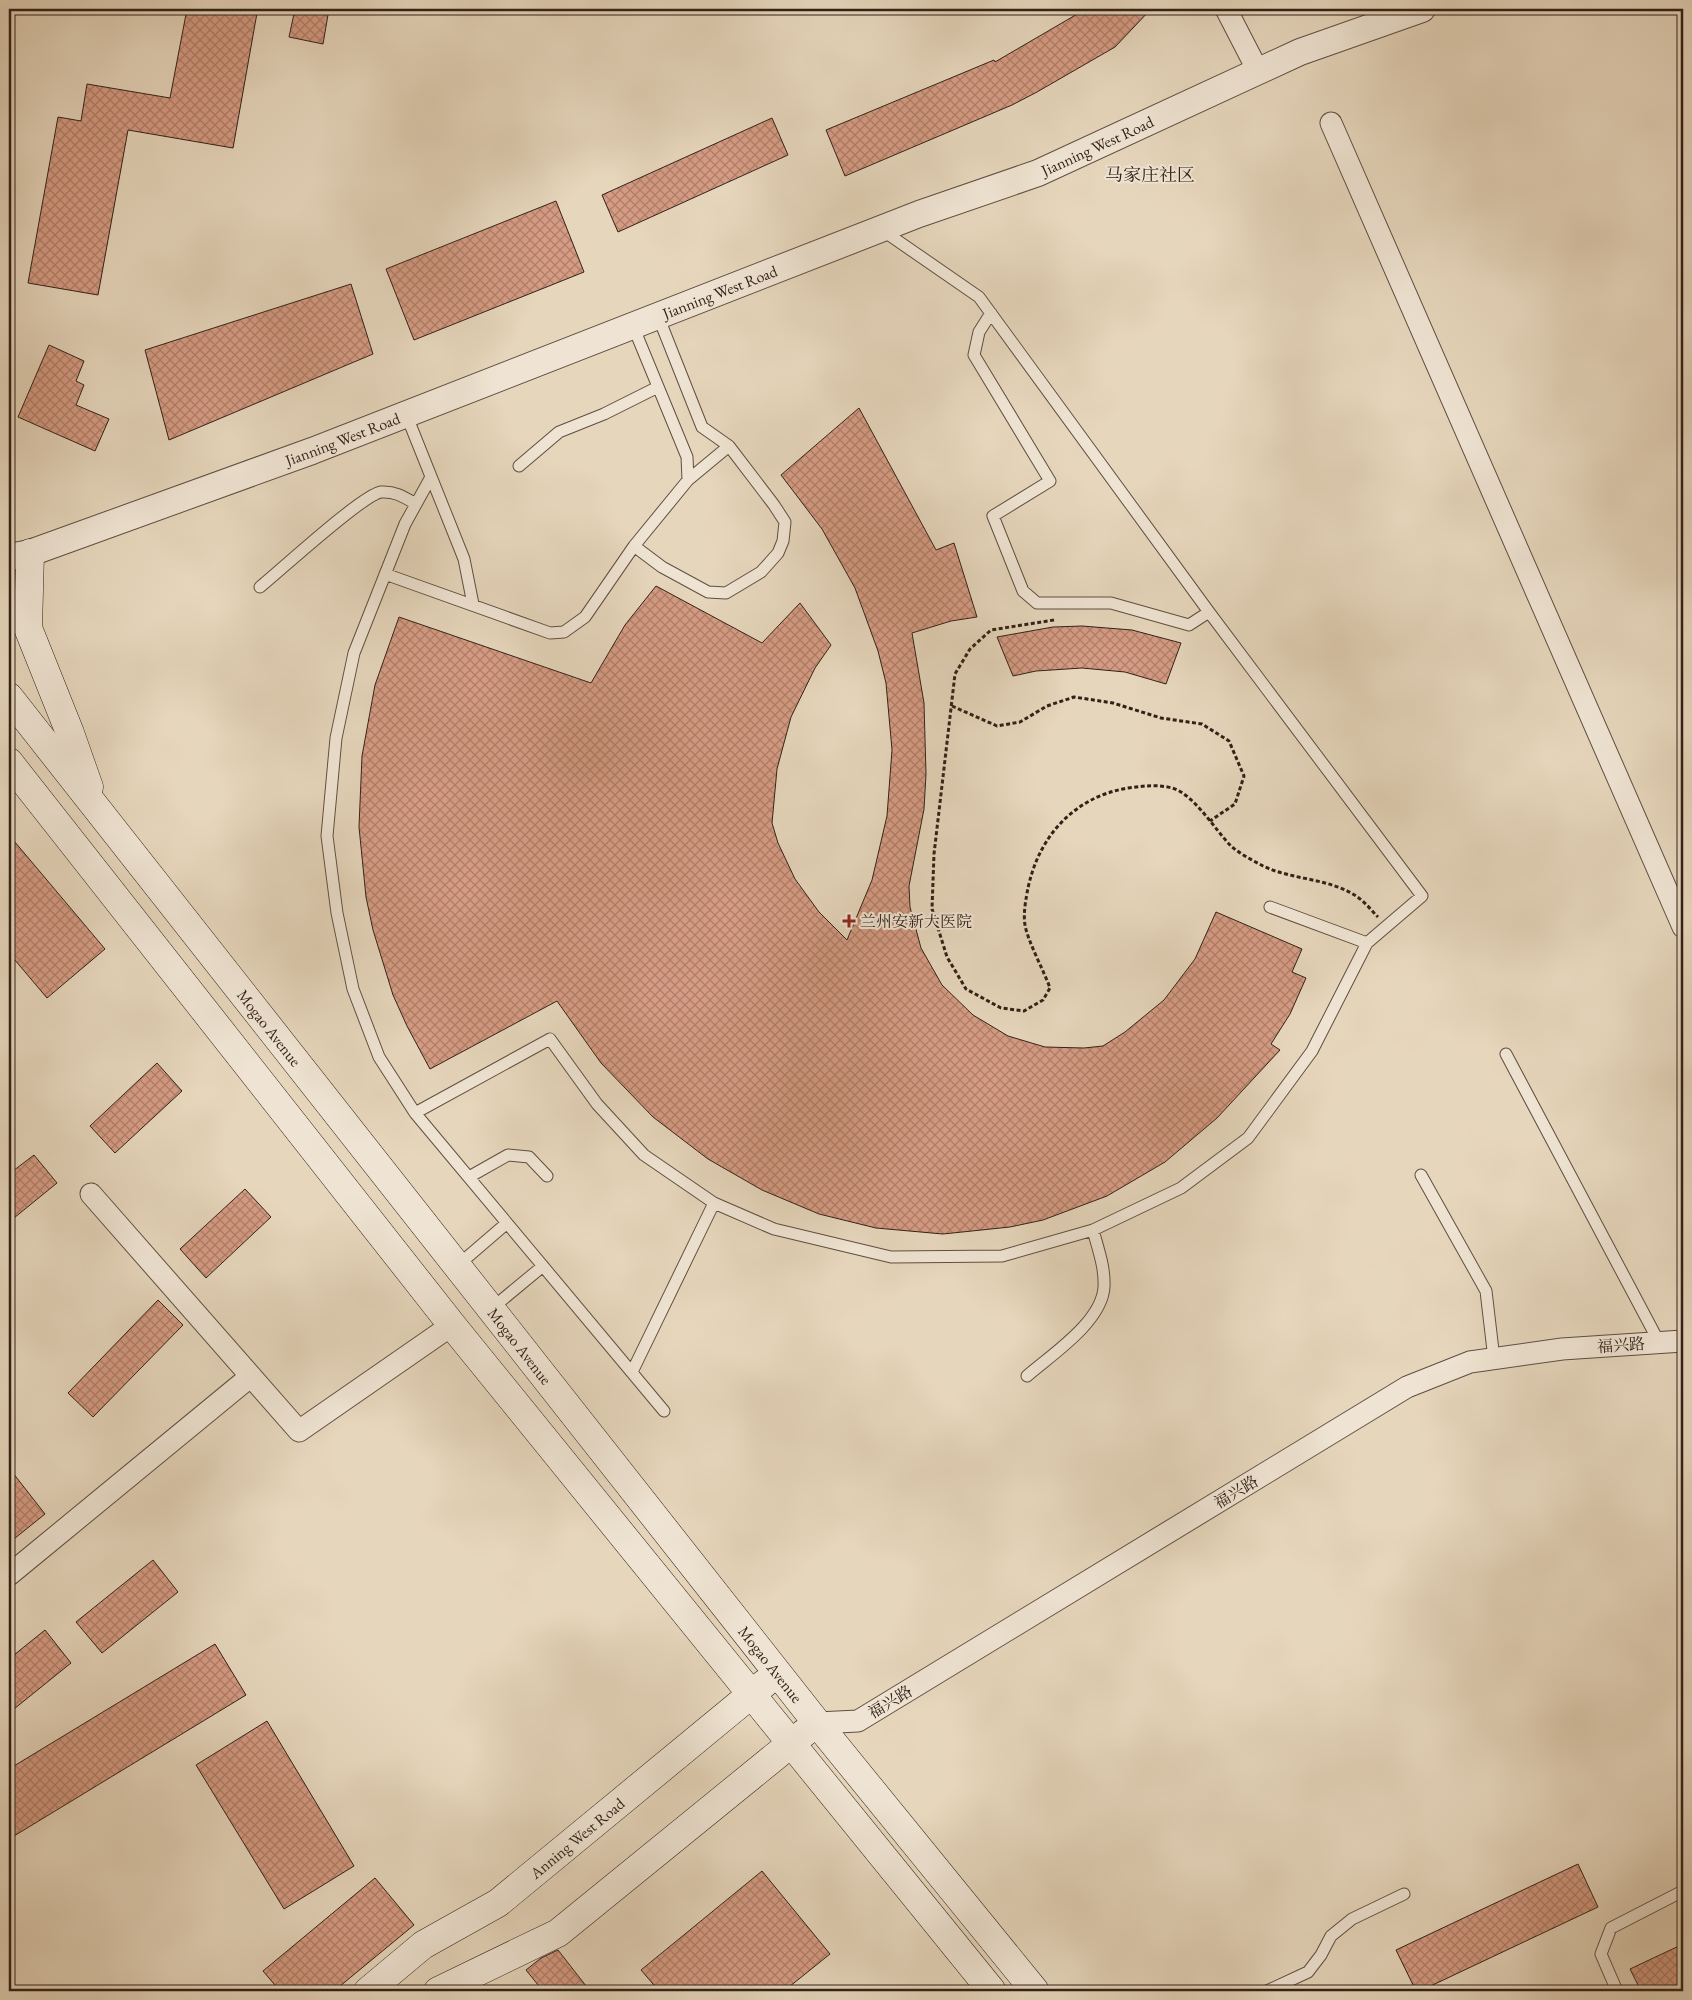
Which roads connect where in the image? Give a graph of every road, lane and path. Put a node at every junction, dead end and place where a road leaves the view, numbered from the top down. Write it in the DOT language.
graph roads {
  1 [pos="1226,9"];
  2 [pos="1422,9"];
  3 [pos="1258,71"];
  4 [pos="1331,123"];
  5 [pos="880,229"];
  6 [pos="991,313"];
  7 [pos="658,316"];
  8 [pos="633,326"];
  9 [pos="658,387"];
  10 [pos="406,414"];
  11 [pos="729,446"];
  12 [pos="519,466"];
  13 [pos="431,477"];
  14 [pos="688,480"];
  15 [pos="416,504"];
  16 [pos="634,546"];
  17 [pos="19,555"];
  18 [pos="385,574"];
  19 [pos="260,587"];
  20 [pos="472,604"];
  21 [pos="1209,612"];
  22 [pos="1055,620"];
  23 [pos="9,697"];
  24 [pos="952,705"];
  25 [pos="9,762"];
  26 [pos="96,807"];
  27 [pos="1210,821"];
  28 [pos="1270,907"];
  29 [pos="1387,926"];
  30 [pos="1683,927"];
  31 [pos="1368,943"];
  32 [pos="1506,1054"];
  33 [pos="415,1113"];
  34 [pos="1421,1174"];
  35 [pos="547,1176"];
  36 [pos="469,1177"];
  37 [pos="91,1194"];
  38 [pos="714,1202"];
  39 [pos="507,1223"];
  40 [pos="1093,1230"];
  41 [pos="457,1266"];
  42 [pos="543,1266"];
  43 [pos="491,1309"];
  44 [pos="452,1326"];
  45 [pos="1683,1341"];
  46 [pos="1660,1342"];
  47 [pos="1494,1359"];
  48 [pos="632,1372"];
  49 [pos="251,1376"];
  50 [pos="1027,1376"];
  51 [pos="664,1411"];
  52 [pos="9,1574"];
  53 [pos="777,1672"];
  54 [pos="751,1696"];
  55 [pos="817,1723"];
  56 [pos="789,1744"];
  57 [pos="1683,1891"];
  58 [pos="1404,1894"];
  59 [pos="368,1991"];
  60 [pos="438,1991"];
  61 [pos="992,1991"];
  62 [pos="1035,1991"];
  63 [pos="1267,1991"];
  64 [pos="1617,1991"];
  1 -- 3 [label="street"];
  2 -- 3 [label="street, Jianning West Road"];
  3 -- 5 [label="street, Jianning West Road"];
  4 -- 30 [label="street"];
  5 -- 6 [label="lane"];
  5 -- 7 [label="street, Jianning West Road"];
  6 -- 21 [label="lane"];
  6 -- 21 [label="lane"];
  7 -- 8 [label="street, Jianning West Road"];
  7 -- 11 [label="lane"];
  8 -- 9 [label="lane"];
  8 -- 10 [label="street, Jianning West Road"];
  9 -- 12 [label="lane"];
  9 -- 14 [label="lane"];
  10 -- 13 [label="lane"];
  10 -- 17 [label="street, Jianning West Road"];
  11 -- 14 [label="lane"];
  11 -- 16 [label="lane"];
  13 -- 15 [label="lane"];
  13 -- 20 [label="lane"];
  14 -- 16 [label="lane"];
  15 -- 18 [label="lane"];
  15 -- 19 [label="lane"];
  16 -- 20 [label="lane"];
  17 -- 26 [label="main road"];
  18 -- 20 [label="lane"];
  18 -- 33 [label="lane"];
  21 -- 29 [label="lane"];
  22 -- 24 [label="path"];
  23 -- 26 [label="main road, Mogao Avenue"];
  24 -- 27 [label="path"];
  24 -- 27 [label="path"];
  25 -- 44 [label="main road"];
  26 -- 41 [label="main road, Mogao Avenue"];
  27 -- 29 [label="path"];
  28 -- 31 [label="lane"];
  29 -- 31 [label="lane"];
  31 -- 40 [label="lane"];
  32 -- 46 [label="lane"];
  33 -- 36 [label="lane"];
  33 -- 38 [label="lane"];
  34 -- 47 [label="lane"];
  35 -- 36 [label="lane"];
  36 -- 39 [label="lane"];
  37 -- 49 [label="street"];
  38 -- 40 [label="lane"];
  38 -- 48 [label="lane"];
  39 -- 41 [label="lane"];
  39 -- 42 [label="lane"];
  40 -- 50 [label="lane"];
  41 -- 43 [label="main road, Mogao Avenue"];
  42 -- 43 [label="lane"];
  42 -- 48 [label="lane"];
  43 -- 53 [label="main road, Mogao Avenue"];
  44 -- 49 [label="street"];
  44 -- 54 [label="main road"];
  45 -- 46 [label="street, 福兴路"];
  46 -- 47 [label="street, 福兴路"];
  47 -- 55 [label="street, 福兴路"];
  48 -- 51 [label="lane"];
  49 -- 52 [label="street"];
  53 -- 54 [label="main road, Anning West Road"];
  53 -- 55 [label="main road, Mogao Avenue"];
  54 -- 56 [label="main road"];
  54 -- 59 [label="main road, Anning West Road"];
  55 -- 56 [label="main road"];
  55 -- 62 [label="main road, Mogao Avenue"];
  56 -- 60 [label="main road"];
  56 -- 61 [label="main road"];
  57 -- 64 [label="lane"];
  58 -- 63 [label="lane"];
}
